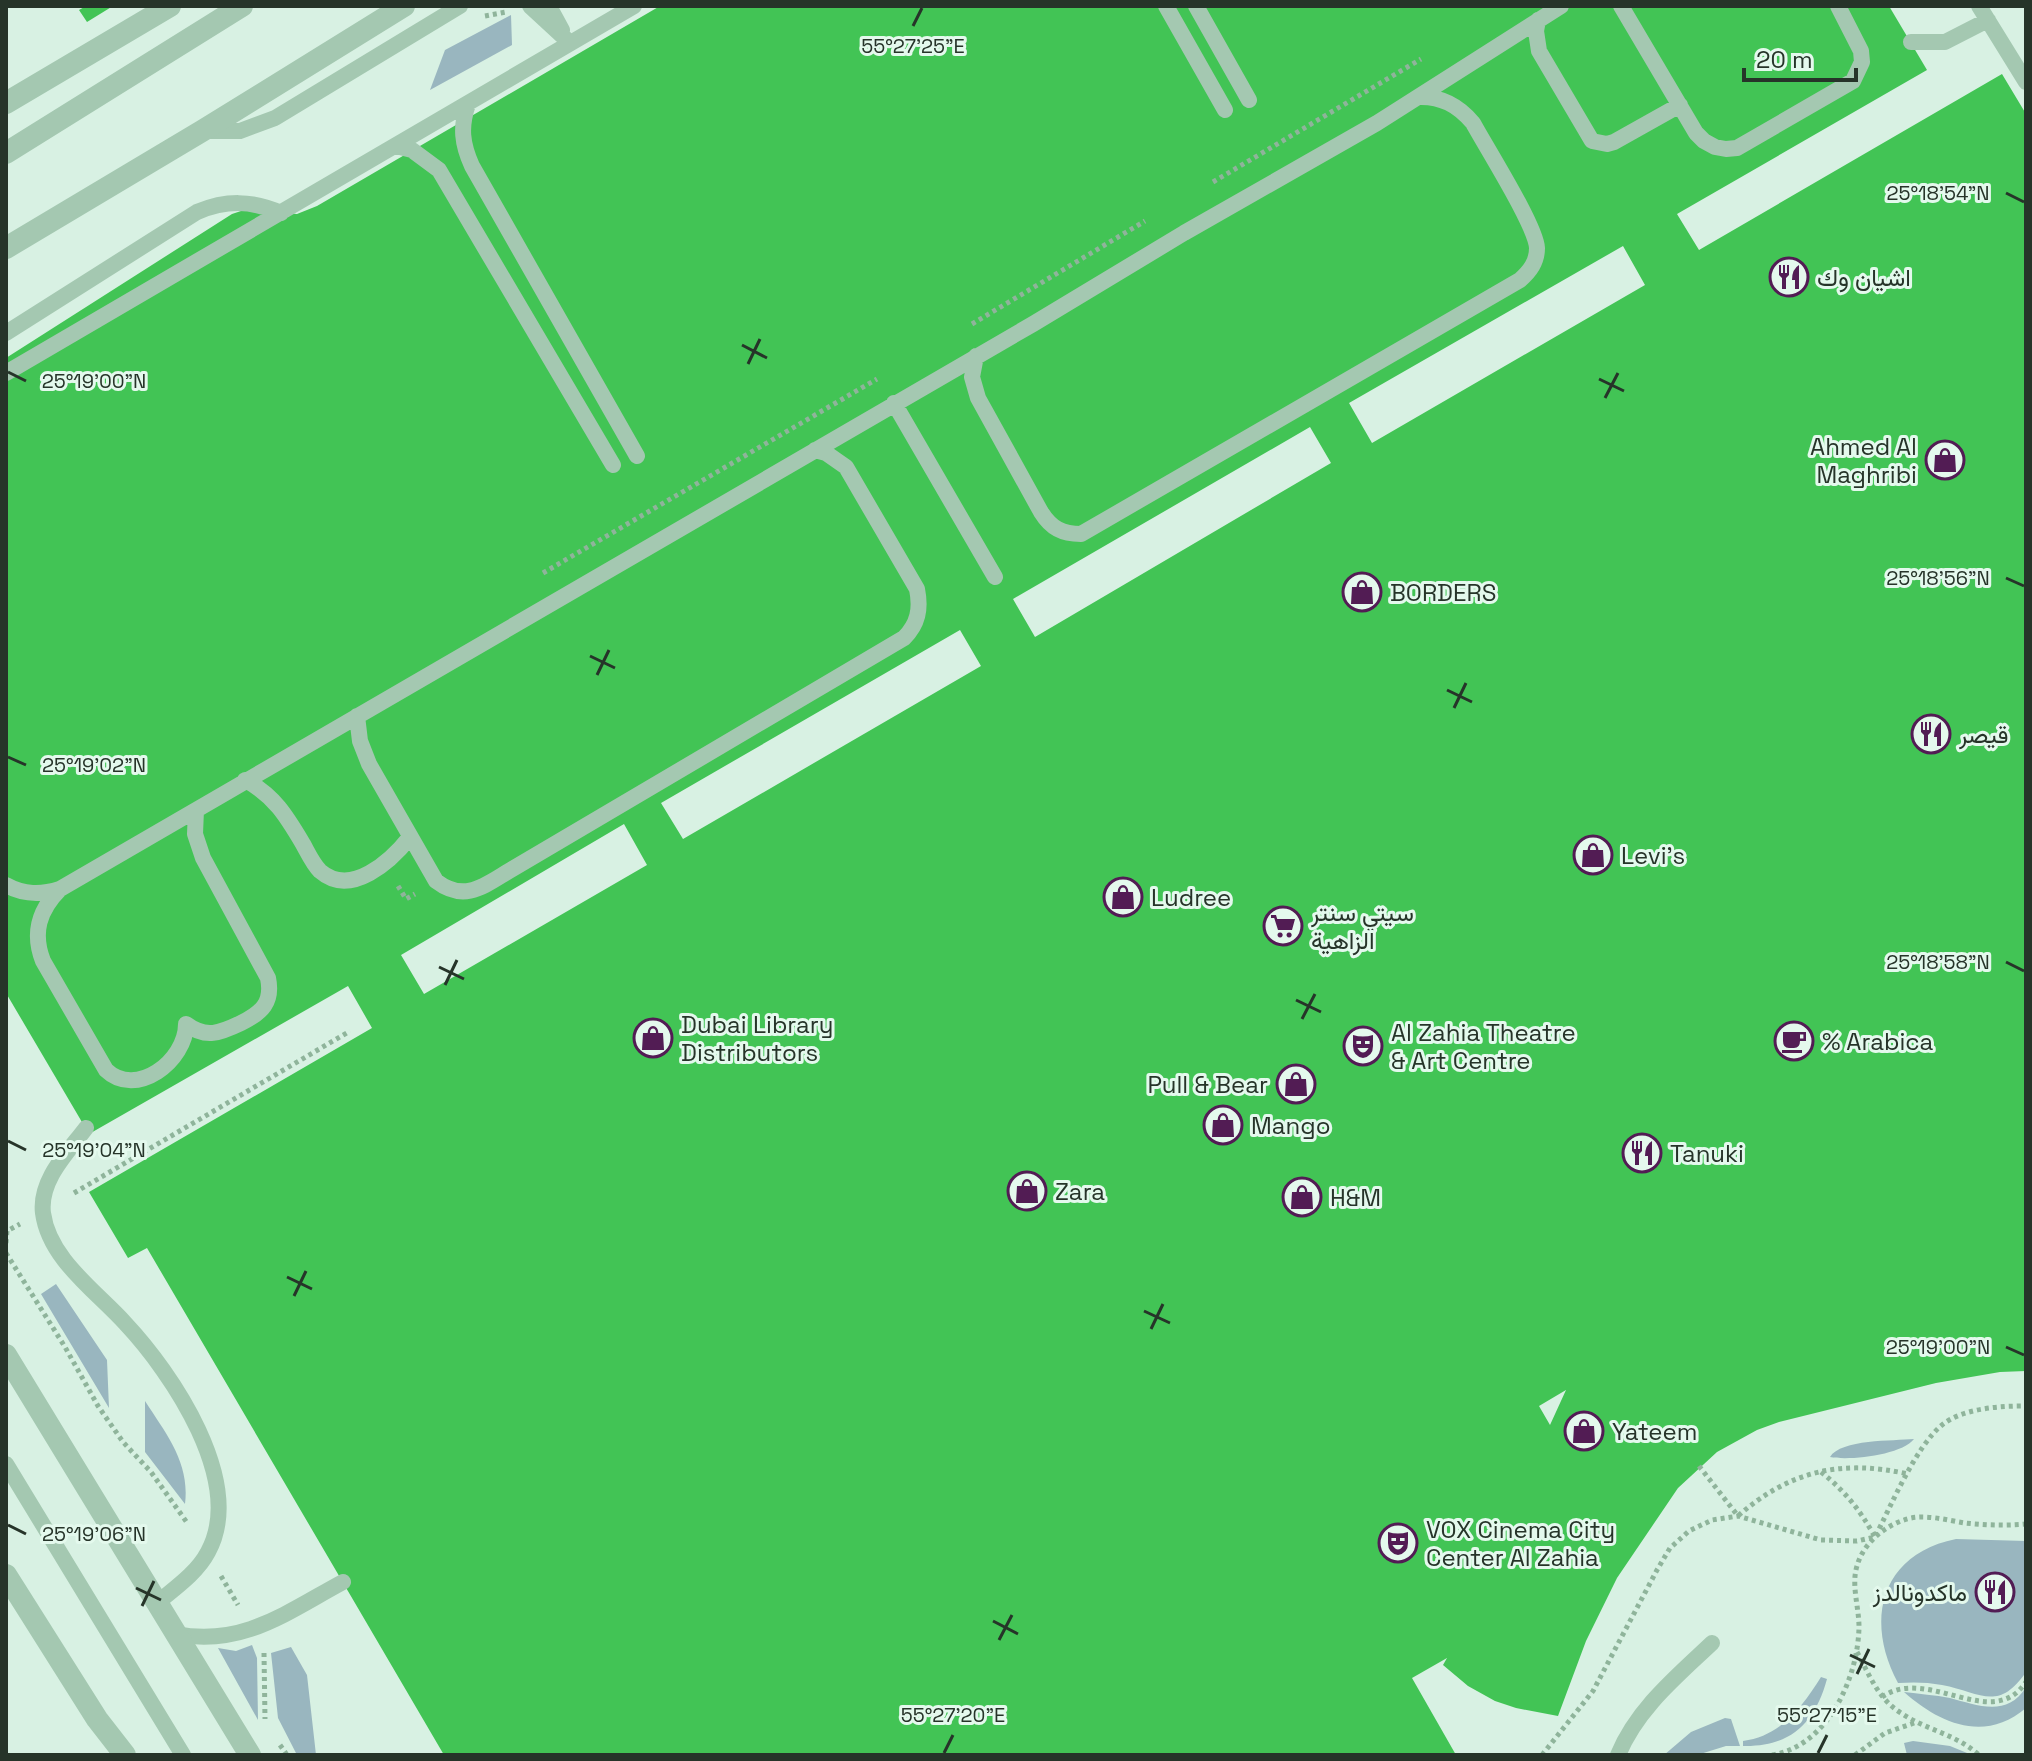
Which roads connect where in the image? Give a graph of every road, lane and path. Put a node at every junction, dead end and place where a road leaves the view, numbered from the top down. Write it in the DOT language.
graph roads {
  1 [pos="170,6"];
  2 [pos="242,6"];
  3 [pos="404,6"];
  4 [pos="460,6"];
  5 [pos="530,6"];
  6 [pos="549,6"];
  7 [pos="615,6"];
  8 [pos="634,6"];
  9 [pos="1166,6"];
  10 [pos="1196,6"];
  11 [pos="1561,6"];
  12 [pos="1621,6"];
  13 [pos="1838,6"];
  14 [pos="1983,13"];
  15 [pos="1538,20"];
  16 [pos="624,27"];
  17 [pos="1911,42"];
  18 [pos="1426,56"];
  19 [pos="2026,82"];
  20 [pos="1418,97"];
  21 [pos="1249,100"];
  22 [pos="6,103"];
  23 [pos="468,104"];
  24 [pos="1680,105"];
  25 [pos="1225,110"];
  26 [pos="202,131"];
  27 [pos="396,146"];
  28 [pos="6,153"];
  29 [pos="1208,184"];
  30 [pos="281,213"];
  31 [pos="1157,214"];
  32 [pos="6,248"];
  33 [pos="971,325"];
  34 [pos="6,333"];
  35 [pos="976,356"];
  36 [pos="6,373"];
  37 [pos="879,378"];
  38 [pos="894,403"];
  39 [pos="815,450"];
  40 [pos="637,456"];
  41 [pos="613,465"];
  42 [pos="995,577"];
  43 [pos="531,580"];
  44 [pos="357,716"];
  45 [pos="245,780"];
  46 [pos="196,810"];
  47 [pos="410,837"];
  48 [pos="394,880"];
  49 [pos="436,881"];
  50 [pos="6,885"];
  51 [pos="60,889"];
  52 [pos="350,1031"];
  53 [pos="86,1128"];
  54 [pos="43,1211"];
  55 [pos="6,1243"];
  56 [pos="6,1253"];
  57 [pos="6,1355"];
  58 [pos="2026,1406"];
  59 [pos="6,1464"];
  60 [pos="1699,1466"];
  61 [pos="1821,1471"];
  62 [pos="1908,1474"];
  63 [pos="1738,1516"];
  64 [pos="2026,1524"];
  65 [pos="1875,1537"];
  66 [pos="208,1552"];
  67 [pos="6,1575"];
  68 [pos="343,1582"];
  69 [pos="157,1603"];
  70 [pos="252,1630"];
  71 [pos="176,1634"];
  72 [pos="1712,1643"];
  73 [pos="1857,1652"];
  74 [pos="2026,1682"];
  75 [pos="1882,1697"];
  76 [pos="1918,1722"];
  77 [pos="272,1731"];
  78 [pos="279,1743"];
  79 [pos="123,1754"];
  80 [pos="183,1755"];
  81 [pos="250,1755"];
  82 [pos="287,1755"];
  83 [pos="1542,1755"];
  84 [pos="1618,1755"];
  85 [pos="1772,1755"];
  86 [pos="1855,1755"];
  87 [pos="1979,1755"];
  1 -- 22 [label="street"];
  2 -- 28 [label="street"];
  3 -- 26 [label="street"];
  4 -- 26 [label="lane"];
  5 -- 6 [label="lane"];
  7 -- 16 [label="lane"];
  8 -- 23 [label="lane"];
  9 -- 25 [label="lane"];
  10 -- 21 [label="lane"];
  11 -- 15 [label="lane"];
  12 -- 24 [label="lane"];
  13 -- 24 [label="lane"];
  14 -- 17 [label="lane"];
  14 -- 19 [label="lane"];
  15 -- 20 [label="lane"];
  15 -- 24 [label="lane"];
  18 -- 29 [label="path"];
  20 -- 35 [label="lane"];
  20 -- 35 [label="lane"];
  23 -- 27 [label="lane"];
  23 -- 40 [label="lane"];
  26 -- 32 [label="street"];
  27 -- 30 [label="lane"];
  27 -- 41 [label="lane"];
  30 -- 34 [label="lane"];
  30 -- 36 [label="lane"];
  31 -- 33 [label="path"];
  35 -- 38 [label="lane"];
  37 -- 43 [label="path"];
  38 -- 39 [label="lane"];
  38 -- 42 [label="lane"];
  39 -- 44 [label="lane"];
  39 -- 49 [label="lane"];
  44 -- 45 [label="lane"];
  44 -- 47 [label="lane"];
  45 -- 46 [label="lane"];
  45 -- 47 [label="lane"];
  46 -- 51 [label="lane"];
  46 -- 51 [label="lane"];
  47 -- 49 [label="lane"];
  48 -- 49 [label="path"];
  50 -- 51 [label="lane"];
  52 -- 54 [label="path"];
  53 -- 54 [label="lane"];
  54 -- 55 [label="path"];
  54 -- 66 [label="lane"];
  56 -- 66 [label="path"];
  57 -- 69 [label="street"];
  58 -- 62 [label="path"];
  59 -- 80 [label="lane"];
  60 -- 63 [label="path"];
  61 -- 62 [label="path"];
  61 -- 63 [label="path"];
  61 -- 65 [label="path"];
  62 -- 65 [label="path"];
  63 -- 65 [label="path"];
  63 -- 83 [label="path"];
  64 -- 65 [label="path"];
  65 -- 73 [label="path"];
  66 -- 69 [label="lane"];
  66 -- 70 [label="path"];
  67 -- 79 [label="street"];
  68 -- 70 [label="lane"];
  69 -- 71 [label="street"];
  70 -- 71 [label="lane"];
  70 -- 77 [label="path"];
  71 -- 81 [label="street"];
  72 -- 84 [label="lane"];
  73 -- 75 [label="path"];
  73 -- 85 [label="path"];
  74 -- 75 [label="path"];
  75 -- 76 [label="path"];
  76 -- 86 [label="path"];
  76 -- 87 [label="path"];
  78 -- 82 [label="path"];
}
